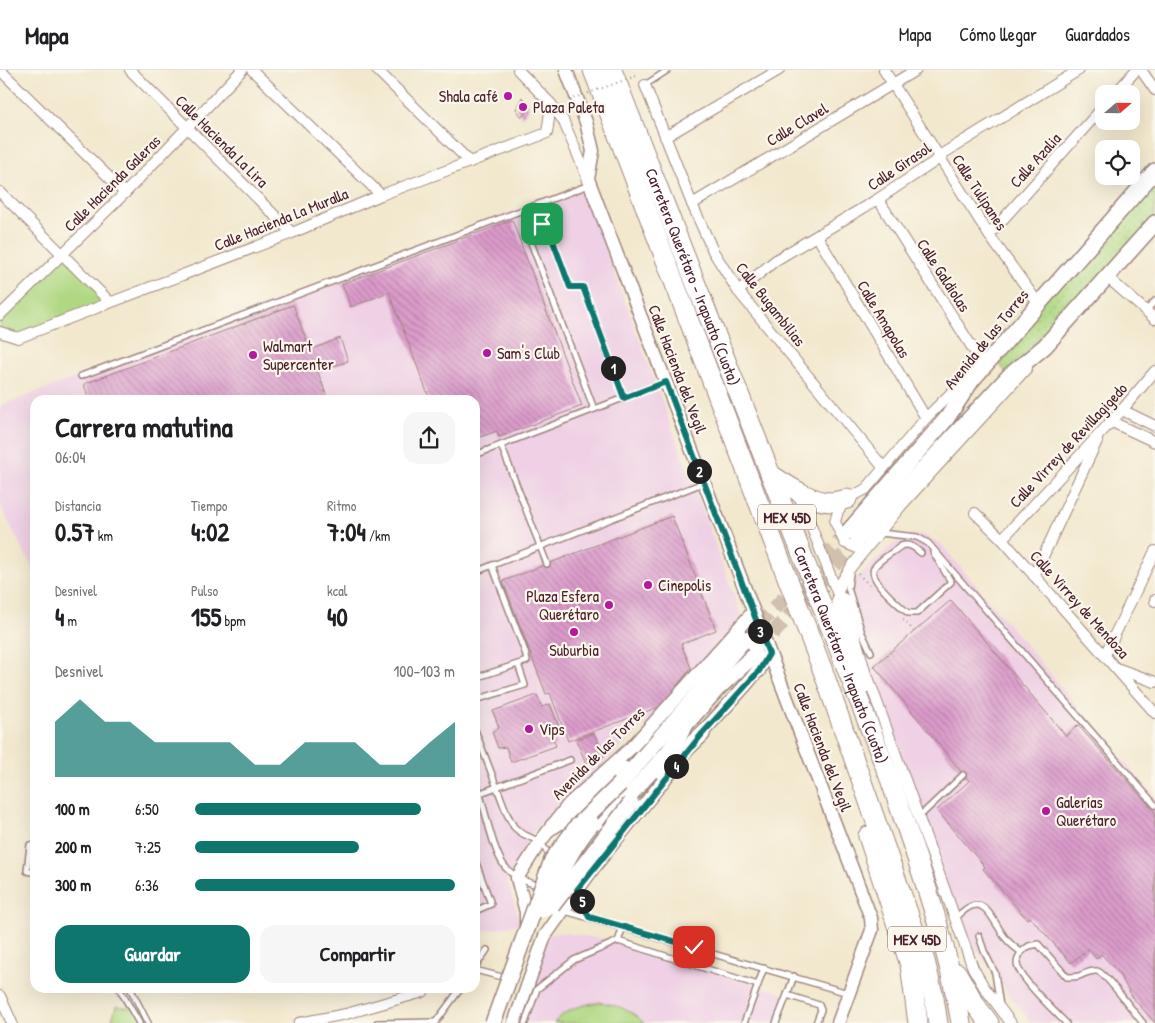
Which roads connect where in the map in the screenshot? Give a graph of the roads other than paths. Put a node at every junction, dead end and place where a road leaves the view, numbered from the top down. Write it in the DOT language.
graph roads {
  1 [pos="0,70"];
  2 [pos="130,70"];
  3 [pos="242,70"];
  4 [pos="252,70"];
  5 [pos="377,70"];
  6 [pos="518,70"];
  7 [pos="566,70"];
  8 [pos="593,70"];
  9 [pos="612,70"];
  10 [pos="616,70"];
  11 [pos="668,70"];
  12 [pos="779,70"];
  13 [pos="884,70"];
  14 [pos="916,70"];
  15 [pos="1079,70"];
  16 [pos="1136,70"];
  17 [pos="1141,70"];
  18 [pos="893,84"];
  19 [pos="645,85"];
  20 [pos="1123,85"];
  21 [pos="1155,90"];
  22 [pos="624,101"];
  23 [pos="551,104"];
  24 [pos="1095,116"];
  25 [pos="188,127"];
  26 [pos="665,137"];
  27 [pos="939,156"];
  28 [pos="470,162"];
  29 [pos="1155,171"];
  30 [pos="589,182"];
  31 [pos="0,192"];
  32 [pos="125,193"];
  33 [pos="381,195"];
  34 [pos="878,199"];
  35 [pos="692,204"];
  36 [pos="1155,223"];
  37 [pos="292,233"];
  38 [pos="989,235"];
  39 [pos="817,236"];
  40 [pos="62,253"];
  41 [pos="1107,278"];
  42 [pos="738,291"];
  43 [pos="1155,301"];
  44 [pos="110,302"];
  45 [pos="1038,303"];
  46 [pos="1146,311"];
  47 [pos="0,315"];
  48 [pos="1155,320"];
  49 [pos="0,332"];
  50 [pos="1045,346"];
  51 [pos="984,366"];
  52 [pos="1155,371"];
  53 [pos="81,376"];
  54 [pos="972,380"];
  55 [pos="666,382"];
  56 [pos="624,398"];
  57 [pos="594,409"];
  58 [pos="1122,410"];
  59 [pos="926,418"];
  60 [pos="1110,422"];
  61 [pos="1155,426"];
  62 [pos="1102,431"];
  63 [pos="1155,442"];
  64 [pos="501,445"];
  65 [pos="480,453"];
  66 [pos="883,467"];
  67 [pos="770,474"];
  68 [pos="703,483"];
  69 [pos="798,491"];
  70 [pos="847,499"];
  71 [pos="975,513"];
  72 [pos="880,533"];
  73 [pos="1002,539"];
  74 [pos="857,541"];
  75 [pos="928,543"];
  76 [pos="541,546"];
  77 [pos="1155,551"];
  78 [pos="921,553"];
  79 [pos="547,564"];
  80 [pos="492,565"];
  81 [pos="851,567"];
  82 [pos="480,570"];
  83 [pos="1034,576"];
  84 [pos="840,597"];
  85 [pos="753,612"];
  86 [pos="738,638"];
  87 [pos="871,652"];
  88 [pos="769,654"];
  89 [pos="1105,654"];
  90 [pos="518,664"];
  91 [pos="755,664"];
  92 [pos="1116,668"];
  93 [pos="823,671"];
  94 [pos="480,676"];
  95 [pos="1155,682"];
  96 [pos="480,698"];
  97 [pos="1155,713"];
  98 [pos="685,726"];
  99 [pos="702,734"];
  100 [pos="661,737"];
  101 [pos="480,743"];
  102 [pos="570,760"];
  103 [pos="963,775"];
  104 [pos="890,779"];
  105 [pos="623,786"];
  106 [pos="497,787"];
  107 [pos="480,793"];
  108 [pos="480,800"];
  109 [pos="1155,804"];
  110 [pos="918,817"];
  111 [pos="553,826"];
  112 [pos="540,842"];
  113 [pos="30,845"];
  114 [pos="30,872"];
  115 [pos="480,874"];
  116 [pos="517,878"];
  117 [pos="577,890"];
  118 [pos="480,908"];
  119 [pos="562,910"];
  120 [pos="589,917"];
  121 [pos="954,919"];
  122 [pos="623,927"];
  123 [pos="528,932"];
  124 [pos="940,936"];
  125 [pos="979,936"];
  126 [pos="618,941"];
  127 [pos="487,950"];
  128 [pos="1021,952"];
  129 [pos="480,961"];
  130 [pos="764,968"];
  131 [pos="480,970"];
  132 [pos="794,976"];
  133 [pos="506,978"];
  134 [pos="758,985"];
  135 [pos="532,987"];
  136 [pos="122,993"];
  137 [pos="133,993"];
  138 [pos="420,993"];
  139 [pos="457,993"];
  140 [pos="849,993"];
  141 [pos="787,995"];
  142 [pos="0,996"];
  143 [pos="346,1014"];
  144 [pos="995,1016"];
  145 [pos="436,1022"];
  146 [pos="12,1023"];
  147 [pos="139,1023"];
  148 [pos="148,1023"];
  149 [pos="299,1023"];
  150 [pos="338,1023"];
  151 [pos="377,1023"];
  152 [pos="488,1023"];
  153 [pos="493,1023"];
  154 [pos="500,1023"];
  155 [pos="514,1023"];
  156 [pos="525,1023"];
  157 [pos="744,1023"];
  158 [pos="776,1023"];
  159 [pos="816,1023"];
  160 [pos="838,1023"];
  161 [pos="918,1023"];
  162 [pos="938,1023"];
  163 [pos="961,1023"];
  164 [pos="1012,1023"];
  165 [pos="1066,1023"];
  166 [pos="1143,1023"];
  1 -- 32 [label="street"];
  2 -- 25 [label="street, Calle Hacienda La Lira"];
  3 -- 25 [label="street, Calle Hacienda Galeras"];
  4 -- 33 [label="street"];
  5 -- 28 [label="street"];
  6 -- 23 [label="street, Calle Hacienda del Vegil"];
  7 -- 30 [label="street"];
  8 -- 93 [label="highway, Carretera Querétaro - Irapuato (Cuota) / MEX 45D"];
  9 -- 22 [label="highway, Carretera Querétaro - Irapuato (Cuota) / MEX 45D"];
  10 -- 22 [label="highway"];
  11 -- 19 [label="lane"];
  12 -- 26 [label="street"];
  13 -- 18 [label="street, Calle Tulipanes"];
  14 -- 18 [label="street, Calle Clavel"];
  15 -- 27 [label="street, Calle Girasol"];
  16 -- 20 [label="street"];
  17 -- 21 [label="street"];
  18 -- 27 [label="street, Calle Tulipanes"];
  18 -- 35 [label="street, Calle Clavel"];
  19 -- 26 [label="street, Calle Bugambilias"];
  22 -- 67 [label="highway, Carretera Querétaro - Irapuato (Cuota) / MEX 45D"];
  23 -- 28 [label="street, Calle Hacienda La Muralla"];
  23 -- 30 [label="street, Calle Hacienda del Vegil"];
  24 -- 38 [label="street, Calle Azalia"];
  25 -- 32 [label="street, Calle Hacienda Galeras"];
  25 -- 37 [label="street, Calle Hacienda La Lira"];
  26 -- 35 [label="street, Calle Bugambilias"];
  27 -- 34 [label="street, Calle Girasol"];
  27 -- 38 [label="street, Calle Tulipanes"];
  28 -- 33 [label="street, Calle Hacienda La Muralla"];
  29 -- 45 [label="main road, Avenida de las Torres"];
  30 -- 53 [label="lane"];
  30 -- 55 [label="street, Calle Hacienda del Vegil"];
  31 -- 40 [label="street"];
  32 -- 40 [label="street, Calle Hacienda Galeras"];
  33 -- 37 [label="street, Calle Hacienda La Muralla"];
  34 -- 39 [label="street, Calle Girasol"];
  34 -- 51 [label="street, Calle Galdiolas"];
  35 -- 42 [label="street, Calle Bugambilias"];
  36 -- 41 [label="main road, Avenida de las Torres"];
  37 -- 44 [label="street, Calle Hacienda La Muralla"];
  38 -- 45 [label="street, Calle Tulipanes"];
  39 -- 42 [label="street, Calle Girasol"];
  39 -- 59 [label="street, Calle Amapolas"];
  40 -- 44 [label="street"];
  40 -- 47 [label="street, Calle Hacienda Galeras"];
  41 -- 46 [label="street"];
  41 -- 50 [label="main road, Avenida de las Torres"];
  42 -- 66 [label="street, Calle Bugambilias"];
  43 -- 46 [label="lane"];
  44 -- 49 [label="street, Calle Hacienda La Muralla"];
  45 -- 51 [label="main road, Avenida de las Torres"];
  46 -- 48 [label="street"];
  50 -- 72 [label="street, Avenida de las Torres"];
  50 -- 74 [label="main road, Avenida de las Torres"];
  51 -- 54 [label="main road, Avenida de las Torres"];
  52 -- 58 [label="street, Calle Virrey de Revillagigedo"];
  54 -- 59 [label="street"];
  54 -- 74 [label="main road, Avenida de las Torres"];
  55 -- 56 [label="lane"];
  55 -- 68 [label="street, Calle Hacienda del Vegil"];
  56 -- 57 [label="lane"];
  56 -- 57 [label="lane"];
  57 -- 64 [label="lane"];
  58 -- 60 [label="street, Calle Virrey de Revillagigedo"];
  58 -- 61 [label="street"];
  59 -- 66 [label="street"];
  60 -- 62 [label="street, Calle Virrey de Revillagigedo"];
  60 -- 63 [label="street"];
  62 -- 73 [label="street, Calle Virrey de Revillagigedo"];
  62 -- 83 [label="street"];
  64 -- 65 [label="lane"];
  64 -- 76 [label="lane"];
  66 -- 70 [label="street"];
  67 -- 69 [label="highway"];
  67 -- 104 [label="highway, Carretera Querétaro - Irapuato (Cuota) / MEX 45D"];
  68 -- 76 [label="lane"];
  68 -- 85 [label="street, Calle Hacienda del Vegil"];
  69 -- 70 [label="highway"];
  69 -- 84 [label="street"];
  70 -- 74 [label="street"];
  71 -- 73 [label="street, Calle Virrey de Mendoza"];
  72 -- 74 [label="street, Avenida de las Torres"];
  72 -- 75 [label="lane"];
  73 -- 83 [label="street, Calle Virrey de Mendoza"];
  74 -- 81 [label="street, Avenida de las Torres"];
  75 -- 78 [label="lane"];
  75 -- 109 [label="lane"];
  76 -- 79 [label="lane"];
  76 -- 80 [label="lane"];
  77 -- 89 [label="street"];
  80 -- 82 [label="lane"];
  80 -- 90 [label="lane"];
  81 -- 84 [label="street, Avenida de las Torres"];
  81 -- 87 [label="lane"];
  83 -- 89 [label="street, Calle Virrey de Mendoza"];
  84 -- 104 [label="highway"];
  84 -- 110 [label="street"];
  85 -- 86 [label="street, Avenida de las Torres"];
  85 -- 88 [label="street, Calle Hacienda del Vegil"];
  86 -- 91 [label="street"];
  86 -- 100 [label="main road, Avenida de las Torres"];
  86 -- 111 [label="street, Avenida de las Torres"];
  88 -- 91 [label="street"];
  88 -- 140 [label="street, Calle Hacienda del Vegil"];
  89 -- 92 [label="street, Calle Virrey de Mendoza"];
  90 -- 94 [label="lane"];
  90 -- 96 [label="lane"];
  91 -- 98 [label="main road"];
  91 -- 99 [label="street"];
  92 -- 95 [label="street"];
  92 -- 97 [label="street, Calle Virrey de Mendoza"];
  93 -- 161 [label="highway"];
  93 -- 162 [label="highway, Carretera Querétaro - Irapuato (Cuota) / MEX 45D"];
  98 -- 105 [label="main road"];
  98 -- 117 [label="main road"];
  99 -- 117 [label="street"];
  99 -- 123 [label="main road, bridge"];
  100 -- 105 [label="main road, Avenida de las Torres"];
  100 -- 111 [label="main road"];
  101 -- 106 [label="lane"];
  102 -- 106 [label="lane"];
  103 -- 110 [label="lane"];
  104 -- 124 [label="highway, Carretera Querétaro - Irapuato (Cuota) / MEX 45D"];
  105 -- 123 [label="main road, bridge"];
  105 -- 153 [label="main road, bridge"];
  106 -- 107 [label="lane"];
  106 -- 112 [label="lane"];
  108 -- 116 [label="lane"];
  110 -- 121 [label="street"];
  111 -- 112 [label="street, Avenida de las Torres"];
  112 -- 116 [label="street, Avenida de las Torres"];
  112 -- 117 [label="lane"];
  113 -- 114 [label="lane"];
  115 -- 118 [label="lane"];
  116 -- 117 [label="lane"];
  116 -- 123 [label="street"];
  117 -- 119 [label="street"];
  117 -- 120 [label="lane"];
  119 -- 120 [label="lane"];
  119 -- 123 [label="street"];
  119 -- 135 [label="street"];
  120 -- 122 [label="lane"];
  121 -- 128 [label="lane"];
  121 -- 144 [label="street"];
  122 -- 126 [label="lane"];
  122 -- 130 [label="lane"];
  123 -- 133 [label="street"];
  123 -- 154 [label="main road"];
  124 -- 144 [label="highway"];
  124 -- 163 [label="highway, Carretera Querétaro - Irapuato (Cuota) / MEX 45D"];
  125 -- 144 [label="lane"];
  126 -- 134 [label="lane"];
  126 -- 135 [label="lane"];
  127 -- 129 [label="lane"];
  128 -- 165 [label="lane"];
  128 -- 166 [label="lane"];
  130 -- 132 [label="lane"];
  130 -- 134 [label="lane"];
  131 -- 133 [label="lane"];
  132 -- 140 [label="lane"];
  132 -- 141 [label="lane"];
  133 -- 152 [label="street"];
  134 -- 157 [label="lane"];
  135 -- 155 [label="street"];
  135 -- 156 [label="lane"];
  136 -- 147 [label="lane"];
  137 -- 148 [label="lane"];
  138 -- 143 [label="street"];
  139 -- 145 [label="lane"];
  140 -- 160 [label="street"];
  141 -- 158 [label="lane"];
  141 -- 159 [label="lane"];
  142 -- 146 [label="street"];
  143 -- 149 [label="street"];
  143 -- 150 [label="street"];
  144 -- 164 [label="street"];
  145 -- 151 [label="lane"];
}
